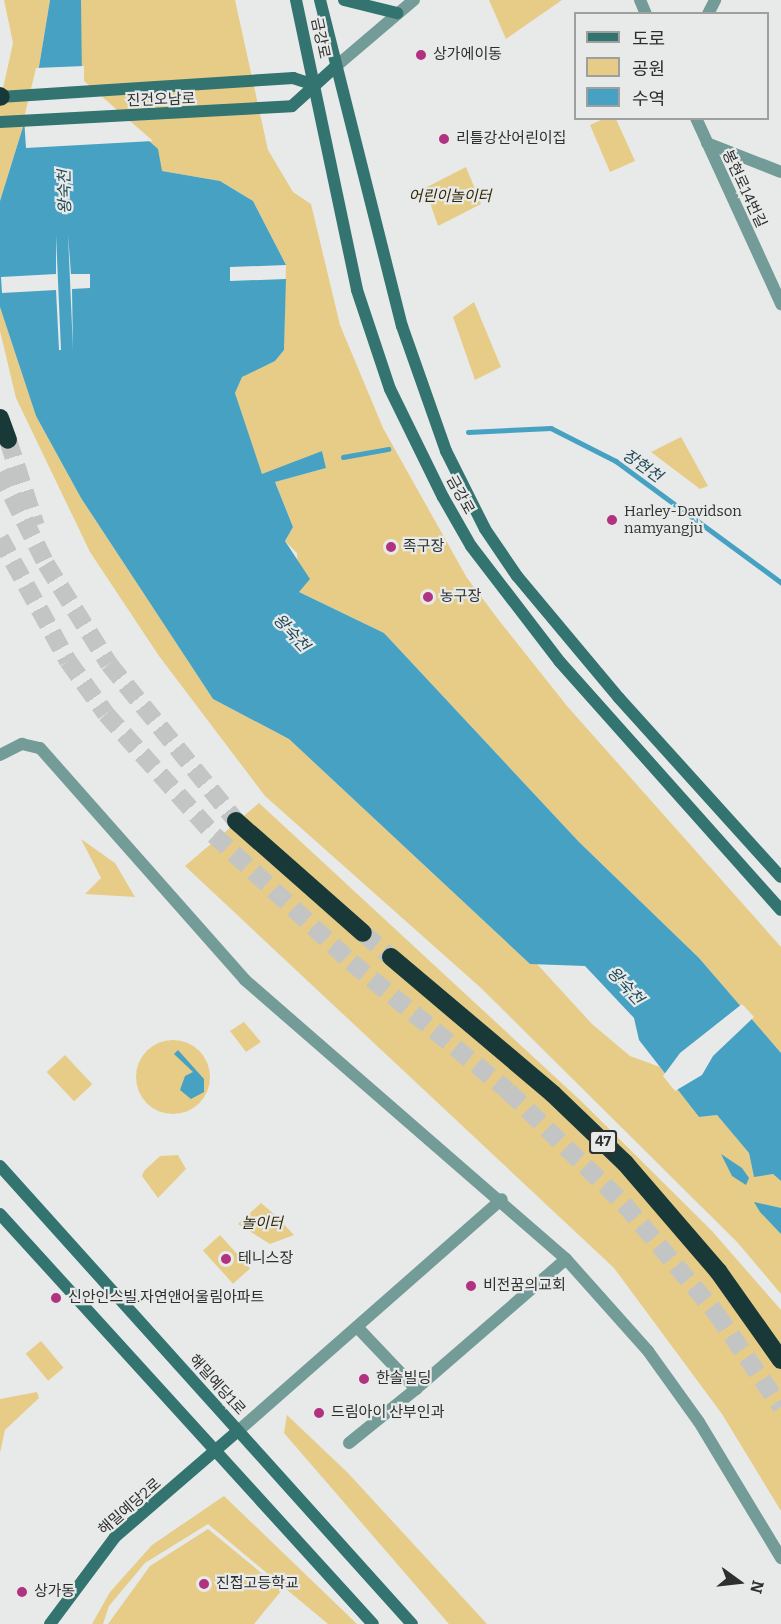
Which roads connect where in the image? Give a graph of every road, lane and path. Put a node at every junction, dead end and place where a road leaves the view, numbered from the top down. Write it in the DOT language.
graph roads {
  1 [pos="296,0"];
  2 [pos="320,0"];
  3 [pos="344,0"];
  4 [pos="414,0"];
  5 [pos="397,14"];
  6 [pos="334,68"];
  7 [pos="314,85"];
  8 [pos="0,96"];
  9 [pos="697,120"];
  10 [pos="0,122"];
  11 [pos="707,143"];
  12 [pos="781,172"];
  13 [pos="781,304"];
  14 [pos="0,418"];
  15 [pos="8,440"];
  16 [pos="0,755"];
  17 [pos="236,821"];
  18 [pos="764,858"];
  19 [pos="781,861"];
  20 [pos="781,877"];
  21 [pos="781,910"];
  22 [pos="363,933"];
  23 [pos="391,957"];
  24 [pos="0,1166"];
  25 [pos="502,1199"];
  26 [pos="0,1214"];
  27 [pos="566,1259"];
  28 [pos="357,1328"];
  29 [pos="781,1360"];
  30 [pos="416,1389"];
  31 [pos="238,1431"];
  32 [pos="349,1443"];
  33 [pos="217,1449"];
  34 [pos="781,1558"];
  35 [pos="50,1624"];
  36 [pos="374,1624"];
  37 [pos="412,1624"];
  1 -- 7 [label="main road, 금강로"];
  2 -- 6 [label="main road, 금강로"];
  3 -- 5 [label="main road"];
  4 -- 5 [label="street"];
  5 -- 6 [label="street"];
  6 -- 7 [label="main road, 진건오남로"];
  6 -- 18 [label="main road, 금강로"];
  7 -- 8 [label="main road, 진건오남로"];
  7 -- 10 [label="main road, 진건오남로"];
  7 -- 21 [label="main road, 금강로"];
  9 -- 11 [label="street, 봉현로14번길"];
  11 -- 12 [label="street"];
  11 -- 13 [label="street, 봉현로14번길"];
  14 -- 15 [label="highway"];
  16 -- 25 [label="street"];
  17 -- 22 [label="highway"];
  18 -- 19 [label="main road"];
  18 -- 20 [label="main road, 금강로"];
  23 -- 29 [label="highway, 47"];
  24 -- 31 [label="main road, 해밀예당1로"];
  25 -- 27 [label="street"];
  25 -- 28 [label="street"];
  26 -- 33 [label="main road"];
  27 -- 30 [label="street"];
  27 -- 34 [label="street"];
  28 -- 30 [label="street"];
  28 -- 31 [label="street"];
  30 -- 32 [label="street"];
  31 -- 33 [label="main road, 해밀예당2로"];
  31 -- 37 [label="main road, 해밀예당1로"];
  33 -- 35 [label="main road, 해밀예당2로"];
  33 -- 36 [label="main road"];
}
